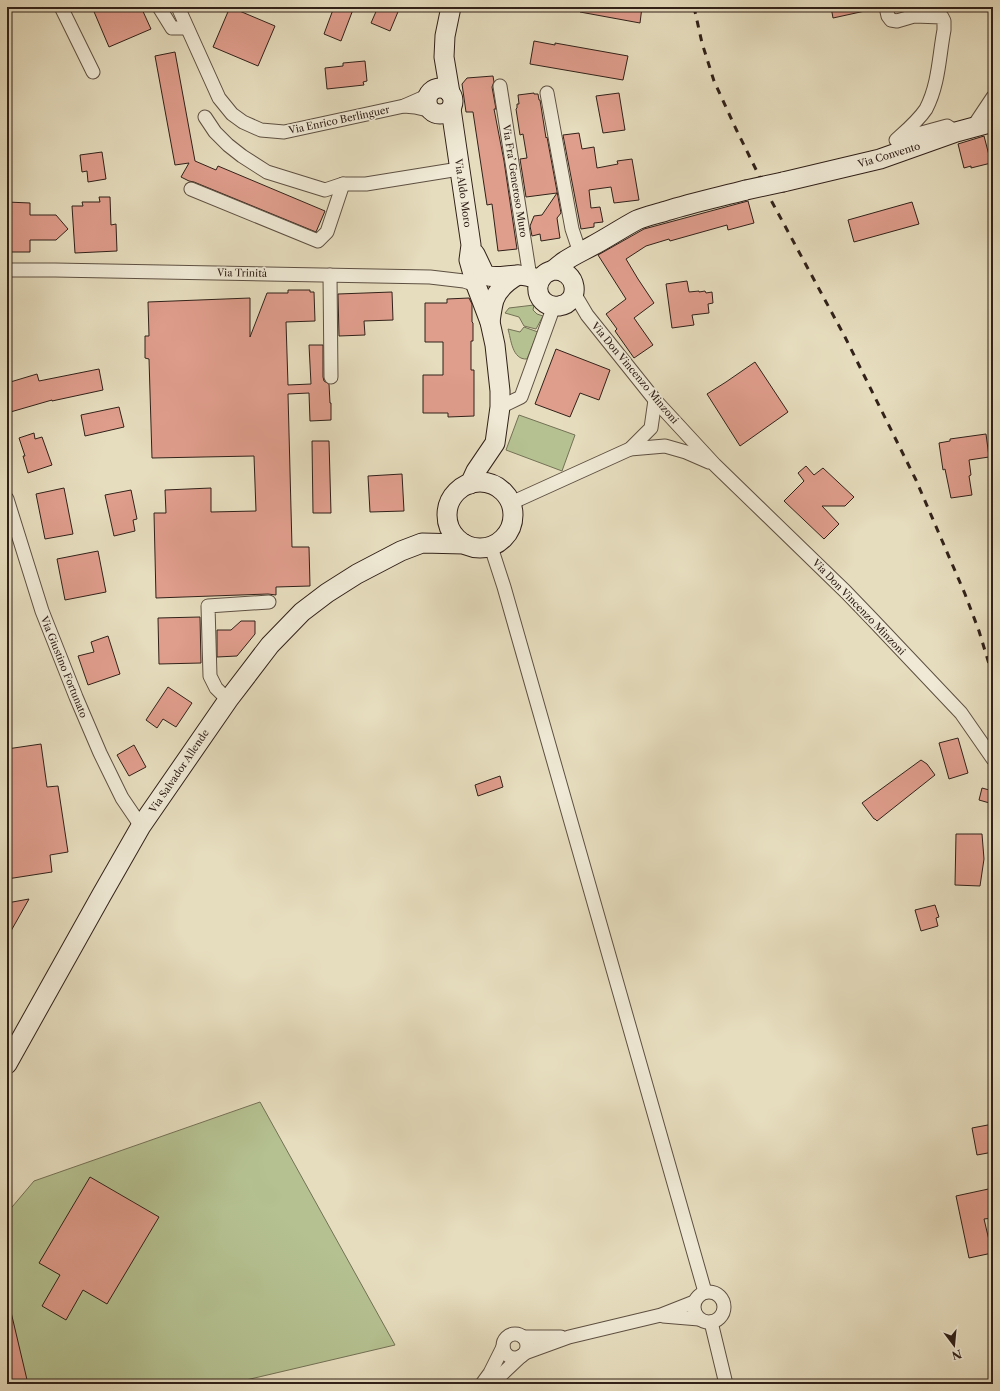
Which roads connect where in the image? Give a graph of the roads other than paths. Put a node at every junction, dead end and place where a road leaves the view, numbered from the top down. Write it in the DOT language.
graph roads {
  1 [pos="62,7"];
  2 [pos="159,7"];
  3 [pos="178,7"];
  4 [pos="451,7"];
  5 [pos="886,7"];
  6 [pos="187,28"];
  7 [pos="93,72"];
  8 [pos="500,86"];
  9 [pos="547,92"];
  10 [pos="993,97"];
  11 [pos="438,102"];
  12 [pos="205,117"];
  13 [pos="917,119"];
  14 [pos="993,122"];
  15 [pos="935,130"];
  16 [pos="964,130"];
  17 [pos="896,140"];
  18 [pos="880,159"];
  19 [pos="459,169"];
  20 [pos="343,184"];
  21 [pos="191,189"];
  22 [pos="471,245"];
  23 [pos="580,253"];
  24 [pos="7,270"];
  25 [pos="330,275"];
  26 [pos="535,275"];
  27 [pos="476,285"];
  28 [pos="566,296"];
  29 [pos="490,322"];
  30 [pos="331,377"];
  31 [pos="655,400"];
  32 [pos="500,407"];
  33 [pos="630,449"];
  34 [pos="715,465"];
  35 [pos="470,484"];
  36 [pos="7,499"];
  37 [pos="511,503"];
  38 [pos="448,512"];
  39 [pos="422,543"];
  40 [pos="464,544"];
  41 [pos="491,547"];
  42 [pos="269,602"];
  43 [pos="228,700"];
  44 [pos="993,758"];
  45 [pos="141,826"];
  46 [pos="7,1064"];
  47 [pos="705,1292"];
  48 [pos="694,1302"];
  49 [pos="661,1316"];
  50 [pos="705,1321"];
  51 [pos="523,1336"];
  52 [pos="568,1337"];
  53 [pos="503,1347"];
  54 [pos="523,1355"];
  55 [pos="482,1384"];
  56 [pos="489,1384"];
  57 [pos="726,1384"];
  1 -- 7 [label="street"];
  2 -- 6 [label="street"];
  3 -- 6 [label="street, Via Enrico Berlinguer"];
  4 -- 11 [label="street"];
  5 -- 13 [label="street"];
  6 -- 11 [label="street, Via Enrico Berlinguer"];
  8 -- 26 [label="street, Via Fra’ Generoso Muro"];
  9 -- 23 [label="street"];
  10 -- 16 [label="street"];
  11 -- 19 [label="street, Via Aldo Moro"];
  12 -- 20 [label="street"];
  13 -- 15 [label="street"];
  13 -- 17 [label="street"];
  14 -- 16 [label="street, Via Convento"];
  15 -- 16 [label="street"];
  15 -- 17 [label="street"];
  16 -- 18 [label="street, Via Convento"];
  17 -- 18 [label="street"];
  18 -- 23 [label="street, Via Convento, bridge"];
  19 -- 20 [label="street"];
  19 -- 22 [label="street, Via Aldo Moro"];
  20 -- 21 [label="street"];
  22 -- 26 [label="street"];
  22 -- 27 [label="street"];
  23 -- 26 [label="street"];
  23 -- 28 [label="street"];
  24 -- 25 [label="street, Via Trinità"];
  25 -- 27 [label="street, Via Trinità"];
  25 -- 30 [label="street"];
  26 -- 28 [label="street"];
  26 -- 28 [label="street"];
  26 -- 29 [label="street"];
  27 -- 29 [label="street"];
  28 -- 31 [label="street, Via Don Vincenzo Minzoni"];
  28 -- 32 [label="street"];
  29 -- 32 [label="street"];
  31 -- 33 [label="street"];
  31 -- 34 [label="street, Via Don Vincenzo Minzoni"];
  32 -- 35 [label="street"];
  33 -- 34 [label="street, Via Don Vincenzo Minzoni"];
  33 -- 37 [label="street"];
  34 -- 44 [label="street, Via Don Vincenzo Minzoni"];
  35 -- 37 [label="street"];
  35 -- 38 [label="street"];
  36 -- 45 [label="street, Via Giustino Fortunato"];
  37 -- 41 [label="street"];
  38 -- 39 [label="street, Via Salvador Allende"];
  38 -- 40 [label="street"];
  39 -- 40 [label="street, Via Salvador Allende"];
  39 -- 43 [label="street, Via Salvador Allende"];
  40 -- 41 [label="street"];
  41 -- 47 [label="street"];
  42 -- 43 [label="street"];
  43 -- 45 [label="street, Via Salvador Allende"];
  45 -- 46 [label="street, Via Salvador Allende"];
  47 -- 48 [label="street"];
  47 -- 50 [label="street"];
  48 -- 49 [label="street"];
  48 -- 50 [label="street"];
  49 -- 50 [label="street"];
  49 -- 52 [label="street"];
  50 -- 57 [label="street"];
  51 -- 52 [label="street"];
  51 -- 53 [label="street"];
  51 -- 54 [label="street"];
  52 -- 54 [label="street"];
  53 -- 54 [label="street"];
  53 -- 55 [label="street"];
  54 -- 56 [label="street"];
}
